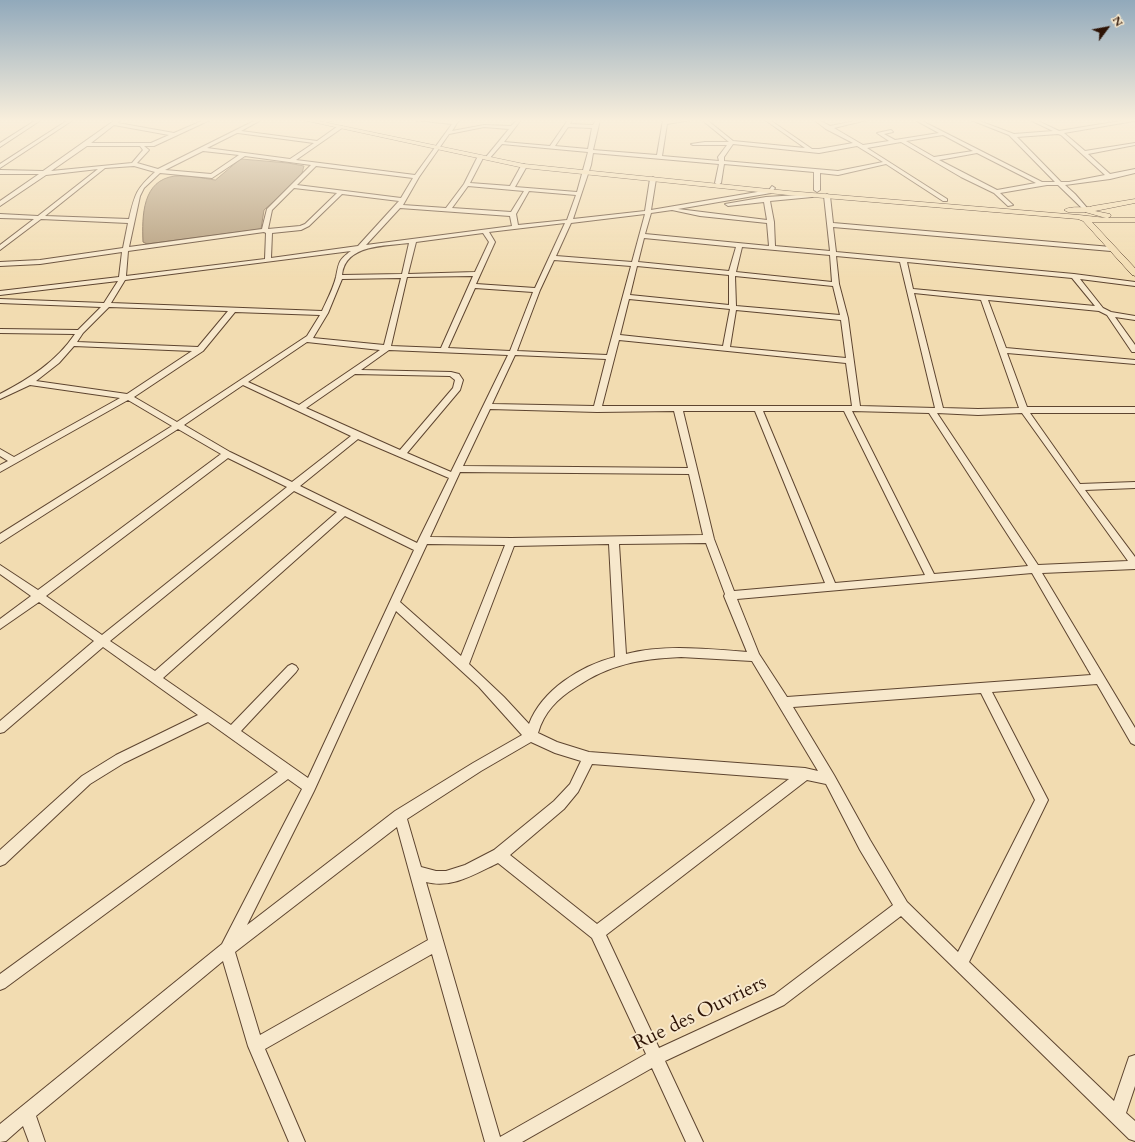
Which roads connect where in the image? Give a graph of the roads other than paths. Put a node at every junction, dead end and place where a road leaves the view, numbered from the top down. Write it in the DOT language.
graph roads {
  1 [pos="45,173"];
  2 [pos="97,173"];
  3 [pos="156,173"];
  4 [pos="183,173"];
  5 [pos="216,173"];
  6 [pos="306,173"];
  7 [pos="387,173"];
  8 [pos="419,173"];
  9 [pos="472,173"];
  10 [pos="520,173"];
  11 [pos="585,173"];
  12 [pos="605,173"];
  13 [pos="611,173"];
  14 [pos="720,173"];
  15 [pos="817,173"];
  16 [pos="902,173"];
  17 [pos="961,173"];
  18 [pos="1019,173"];
  19 [pos="1049,173"];
  20 [pos="1106,173"];
  21 [pos="1125,173"];
  22 [pos="416,177"];
  23 [pos="1110,177"];
  24 [pos="653,179"];
  25 [pos="718,183"];
  26 [pos="467,184"];
  27 [pos="1041,184"];
  28 [pos="1060,184"];
  29 [pos="293,186"];
  30 [pos="512,187"];
  31 [pos="737,187"];
  32 [pos="528,189"];
  33 [pos="772,189"];
  34 [pos="790,191"];
  35 [pos="815,192"];
  36 [pos="996,192"];
  37 [pos="340,193"];
  38 [pos="579,194"];
  39 [pos="740,195"];
  40 [pos="827,196"];
  41 [pos="781,197"];
  42 [pos="766,199"];
  43 [pos="402,200"];
  44 [pos="945,200"];
  45 [pos="1135,201"];
  46 [pos="0,204"];
  47 [pos="1010,205"];
  48 [pos="399,206"];
  49 [pos="678,207"];
  50 [pos="670,208"];
  51 [pos="447,210"];
  52 [pos="648,212"];
  53 [pos="1083,213"];
  54 [pos="513,214"];
  55 [pos="1134,215"];
  56 [pos="0,216"];
  57 [pos="1099,217"];
  58 [pos="40,218"];
  59 [pos="132,221"];
  60 [pos="569,221"];
  61 [pos="770,222"];
  62 [pos="830,225"];
  63 [pos="515,227"];
  64 [pos="485,230"];
  65 [pos="267,231"];
  66 [pos="642,236"];
  67 [pos="413,241"];
  68 [pos="739,245"];
  69 [pos="361,247"];
  70 [pos="0,248"];
  71 [pos="772,248"];
  72 [pos="1111,248"];
  73 [pos="126,250"];
  74 [pos="833,254"];
  75 [pos="551,258"];
  76 [pos="268,260"];
  77 [pos="903,260"];
  78 [pos="0,264"];
  79 [pos="634,264"];
  80 [pos="1135,265"];
  81 [pos="1135,273"];
  82 [pos="479,274"];
  83 [pos="732,274"];
  84 [pos="404,275"];
  85 [pos="1074,276"];
  86 [pos="339,277"];
  87 [pos="122,279"];
  88 [pos="836,284"];
  89 [pos="1135,284"];
  90 [pos="474,286"];
  91 [pos="537,290"];
  92 [pos="911,291"];
  93 [pos="0,293"];
  94 [pos="626,297"];
  95 [pos="984,298"];
  96 [pos="0,301"];
  97 [pos="106,306"];
  98 [pos="733,309"];
  99 [pos="1100,309"];
  100 [pos="232,310"];
  101 [pos="325,313"];
  102 [pos="1109,314"];
  103 [pos="844,318"];
  104 [pos="1135,318"];
  105 [pos="0,331"];
  106 [pos="9,332"];
  107 [pos="80,332"];
  108 [pos="0,336"];
  109 [pos="615,337"];
  110 [pos="306,340"];
  111 [pos="72,344"];
  112 [pos="387,348"];
  113 [pos="726,348"];
  114 [pos="200,349"];
  115 [pos="444,349"];
  116 [pos="1002,350"];
  117 [pos="1135,350"];
  118 [pos="512,354"];
  119 [pos="610,357"];
  120 [pos="850,361"];
  121 [pos="1135,362"];
  122 [pos="355,372"];
  123 [pos="29,382"];
  124 [pos="242,382"];
  125 [pos="0,397"];
  126 [pos="128,397"];
  127 [pos="486,406"];
  128 [pos="301,408"];
  129 [pos="852,408"];
  130 [pos="597,409"];
  131 [pos="678,409"];
  132 [pos="758,409"];
  133 [pos="935,410"];
  134 [pos="1024,410"];
  135 [pos="1135,410"];
  136 [pos="177,426"];
  137 [pos="357,435"];
  138 [pos="0,452"];
  139 [pos="227,454"];
  140 [pos="401,455"];
  141 [pos="14,461"];
  142 [pos="0,469"];
  143 [pos="693,471"];
  144 [pos="456,473"];
  145 [pos="1135,485"];
  146 [pos="293,486"];
  147 [pos="1078,487"];
  148 [pos="343,512"];
  149 [pos="0,539"];
  150 [pos="709,540"];
  151 [pos="511,542"];
  152 [pos="614,542"];
  153 [pos="422,545"];
  154 [pos="1135,564"];
  155 [pos="0,569"];
  156 [pos="1035,569"];
  157 [pos="932,579"];
  158 [pos="832,588"];
  159 [pos="39,596"];
  160 [pos="729,596"];
  161 [pos="394,603"];
  162 [pos="0,624"];
  163 [pos="102,641"];
  164 [pos="754,657"];
  165 [pos="621,658"];
  166 [pos="462,665"];
  167 [pos="292,669"];
  168 [pos="155,678"];
  169 [pos="1098,679"];
  170 [pos="984,688"];
  171 [pos="784,702"];
  172 [pos="208,716"];
  173 [pos="0,728"];
  174 [pos="232,732"];
  175 [pos="531,736"];
  176 [pos="1135,739"];
  177 [pos="589,758"];
  178 [pos="288,772"];
  179 [pos="805,774"];
  180 [pos="830,779"];
  181 [pos="310,787"];
  182 [pos="400,816"];
  183 [pos="499,856"];
  184 [pos="0,859"];
  185 [pos="417,874"];
  186 [pos="902,907"];
  187 [pos="597,933"];
  188 [pos="436,944"];
  189 [pos="226,949"];
  190 [pos="960,964"];
  191 [pos="0,982"];
  192 [pos="256,1046"];
  193 [pos="654,1058"];
  194 [pos="1135,1064"];
  195 [pos="27,1113"];
  196 [pos="1117,1115"];
  197 [pos="1135,1133"];
  198 [pos="0,1135"];
  199 [pos="37,1142"];
  200 [pos="297,1142"];
  201 [pos="493,1142"];
  202 [pos="506,1142"];
  203 [pos="694,1142"];
  1 -- 46 [label="street"];
  2 -- 58 [label="street"];
  3 -- 59 [label="street"];
  4 -- 5 [label="street"];
  6 -- 29 [label="street"];
  7 -- 22 [label="street"];
  8 -- 22 [label="street"];
  9 -- 26 [label="street"];
  10 -- 30 [label="street"];
  11 -- 38 [label="street"];
  12 -- 24 [label="main road"];
  13 -- 25 [label="main road"];
  14 -- 25 [label="street"];
  15 -- 35 [label="street"];
  16 -- 44 [label="street"];
  17 -- 36 [label="street"];
  18 -- 27 [label="street"];
  19 -- 28 [label="street"];
  20 -- 23 [label="street"];
  21 -- 23 [label="street"];
  22 -- 43 [label="street"];
  23 -- 28 [label="street"];
  24 -- 31 [label="main road"];
  24 -- 52 [label="street"];
  25 -- 33 [label="main road"];
  26 -- 30 [label="street"];
  26 -- 51 [label="street"];
  27 -- 28 [label="street"];
  27 -- 36 [label="street"];
  28 -- 53 [label="street"];
  29 -- 37 [label="street"];
  29 -- 65 [label="street"];
  30 -- 32 [label="street"];
  31 -- 33 [label="main road"];
  31 -- 39 [label="main road"];
  32 -- 38 [label="street"];
  32 -- 54 [label="street"];
  33 -- 34 [label="main road"];
  33 -- 39 [label="street"];
  34 -- 35 [label="main road"];
  34 -- 41 [label="street"];
  35 -- 40 [label="main road"];
  35 -- 41 [label="street"];
  35 -- 44 [label="main road"];
  36 -- 47 [label="street"];
  37 -- 43 [label="street"];
  37 -- 65 [label="street"];
  38 -- 60 [label="street"];
  39 -- 49 [label="street"];
  40 -- 53 [label="main road"];
  40 -- 62 [label="street"];
  41 -- 42 [label="street"];
  42 -- 49 [label="street"];
  42 -- 61 [label="street"];
  43 -- 48 [label="street"];
  44 -- 47 [label="main road"];
  45 -- 53 [label="main road"];
  47 -- 53 [label="main road"];
  48 -- 51 [label="street"];
  48 -- 69 [label="street"];
  49 -- 50 [label="street"];
  50 -- 52 [label="street"];
  50 -- 61 [label="street"];
  51 -- 54 [label="street"];
  52 -- 60 [label="street"];
  52 -- 66 [label="street"];
  53 -- 57 [label="main road"];
  53 -- 72 [label="main road"];
  54 -- 63 [label="street"];
  55 -- 57 [label="main road"];
  56 -- 58 [label="street"];
  57 -- 80 [label="main road"];
  58 -- 59 [label="street"];
  58 -- 70 [label="street"];
  59 -- 73 [label="street"];
  60 -- 63 [label="street"];
  60 -- 75 [label="street"];
  61 -- 71 [label="street"];
  62 -- 72 [label="street"];
  62 -- 74 [label="street"];
  63 -- 64 [label="street"];
  64 -- 67 [label="street"];
  64 -- 82 [label="street"];
  65 -- 73 [label="street"];
  65 -- 76 [label="street"];
  66 -- 68 [label="street"];
  66 -- 79 [label="street"];
  67 -- 69 [label="street"];
  67 -- 84 [label="street"];
  68 -- 71 [label="street"];
  68 -- 83 [label="street"];
  69 -- 76 [label="street"];
  69 -- 86 [label="street"];
  71 -- 74 [label="street"];
  72 -- 81 [label="main road"];
  73 -- 78 [label="street"];
  73 -- 87 [label="street"];
  74 -- 77 [label="street"];
  74 -- 88 [label="street"];
  75 -- 79 [label="street"];
  75 -- 91 [label="street"];
  76 -- 87 [label="street"];
  77 -- 85 [label="street"];
  77 -- 92 [label="street"];
  79 -- 83 [label="street"];
  79 -- 94 [label="street"];
  82 -- 84 [label="street"];
  82 -- 90 [label="street"];
  83 -- 88 [label="street"];
  83 -- 98 [label="street"];
  84 -- 86 [label="street"];
  84 -- 112 [label="street"];
  85 -- 89 [label="street"];
  85 -- 99 [label="street"];
  86 -- 101 [label="street"];
  87 -- 93 [label="street"];
  87 -- 97 [label="street"];
  88 -- 103 [label="street"];
  90 -- 91 [label="street"];
  90 -- 115 [label="street"];
  91 -- 118 [label="street"];
  92 -- 95 [label="street"];
  92 -- 133 [label="street"];
  94 -- 98 [label="street"];
  94 -- 109 [label="street"];
  95 -- 99 [label="street"];
  95 -- 116 [label="street"];
  96 -- 97 [label="street"];
  97 -- 100 [label="street"];
  97 -- 107 [label="street"];
  98 -- 103 [label="street"];
  98 -- 113 [label="street"];
  99 -- 102 [label="street"];
  100 -- 101 [label="street"];
  100 -- 114 [label="street"];
  101 -- 110 [label="street"];
  102 -- 104 [label="street"];
  102 -- 117 [label="street"];
  103 -- 120 [label="street"];
  105 -- 106 [label="street"];
  106 -- 107 [label="street"];
  106 -- 108 [label="street"];
  107 -- 111 [label="street"];
  109 -- 113 [label="street"];
  109 -- 119 [label="street"];
  110 -- 112 [label="street"];
  110 -- 124 [label="street"];
  111 -- 114 [label="street"];
  111 -- 123 [label="street"];
  112 -- 115 [label="street"];
  112 -- 122 [label="street"];
  113 -- 120 [label="street"];
  114 -- 126 [label="street"];
  115 -- 118 [label="street"];
  116 -- 121 [label="street"];
  116 -- 134 [label="street"];
  118 -- 119 [label="street"];
  118 -- 127 [label="street"];
  119 -- 130 [label="street"];
  120 -- 129 [label="street"];
  122 -- 128 [label="street"];
  122 -- 140 [label="street"];
  123 -- 125 [label="street"];
  123 -- 126 [label="street"];
  124 -- 128 [label="street"];
  124 -- 136 [label="street"];
  126 -- 136 [label="street"];
  126 -- 141 [label="street"];
  127 -- 130 [label="street"];
  127 -- 144 [label="street"];
  128 -- 137 [label="street"];
  129 -- 132 [label="street"];
  129 -- 133 [label="street"];
  129 -- 157 [label="street"];
  130 -- 131 [label="street"];
  131 -- 132 [label="street"];
  131 -- 143 [label="street"];
  132 -- 158 [label="street"];
  133 -- 134 [label="street"];
  133 -- 156 [label="street"];
  134 -- 135 [label="street"];
  134 -- 147 [label="street"];
  136 -- 139 [label="street"];
  136 -- 149 [label="street"];
  137 -- 140 [label="street"];
  137 -- 146 [label="street"];
  138 -- 141 [label="street"];
  139 -- 146 [label="street"];
  139 -- 159 [label="street"];
  140 -- 144 [label="street"];
  141 -- 142 [label="street"];
  143 -- 144 [label="street"];
  143 -- 150 [label="street"];
  144 -- 153 [label="street"];
  145 -- 147 [label="street"];
  146 -- 148 [label="street"];
  146 -- 163 [label="street"];
  147 -- 154 [label="street"];
  148 -- 153 [label="street"];
  148 -- 168 [label="street"];
  150 -- 152 [label="street"];
  150 -- 160 [label="street"];
  151 -- 152 [label="street"];
  151 -- 153 [label="street"];
  151 -- 166 [label="street"];
  152 -- 165 [label="street"];
  153 -- 161 [label="street"];
  154 -- 156 [label="street"];
  155 -- 159 [label="street"];
  156 -- 157 [label="street"];
  156 -- 169 [label="street"];
  157 -- 158 [label="street"];
  158 -- 160 [label="street"];
  159 -- 162 [label="street"];
  159 -- 163 [label="street"];
  160 -- 164 [label="street"];
  161 -- 166 [label="street"];
  161 -- 181 [label="street"];
  163 -- 168 [label="street"];
  163 -- 173 [label="street"];
  164 -- 165 [label="street"];
  164 -- 171 [label="street"];
  165 -- 175 [label="street"];
  166 -- 175 [label="street"];
  167 -- 174 [label="street"];
  168 -- 172 [label="street"];
  169 -- 170 [label="street"];
  169 -- 176 [label="street"];
  170 -- 171 [label="street"];
  170 -- 190 [label="street"];
  171 -- 180 [label="street"];
  172 -- 174 [label="street"];
  172 -- 184 [label="street"];
  174 -- 178 [label="street"];
  175 -- 177 [label="street"];
  175 -- 182 [label="street"];
  177 -- 179 [label="street"];
  177 -- 183 [label="street"];
  178 -- 181 [label="street"];
  178 -- 191 [label="street"];
  179 -- 180 [label="street"];
  179 -- 187 [label="street"];
  180 -- 186 [label="street"];
  181 -- 189 [label="street"];
  182 -- 185 [label="street"];
  182 -- 189 [label="street"];
  183 -- 185 [label="street"];
  183 -- 187 [label="street"];
  185 -- 188 [label="street"];
  186 -- 190 [label="street"];
  186 -- 193 [label="street, Rue des Ouvriers"];
  187 -- 193 [label="street"];
  188 -- 192 [label="street"];
  188 -- 201 [label="street"];
  189 -- 192 [label="street"];
  189 -- 195 [label="street"];
  190 -- 196 [label="street"];
  192 -- 200 [label="street"];
  193 -- 202 [label="street, Rue des Ouvriers"];
  193 -- 203 [label="street"];
  194 -- 196 [label="street"];
  195 -- 198 [label="street"];
  195 -- 199 [label="street"];
  196 -- 197 [label="street"];
}
